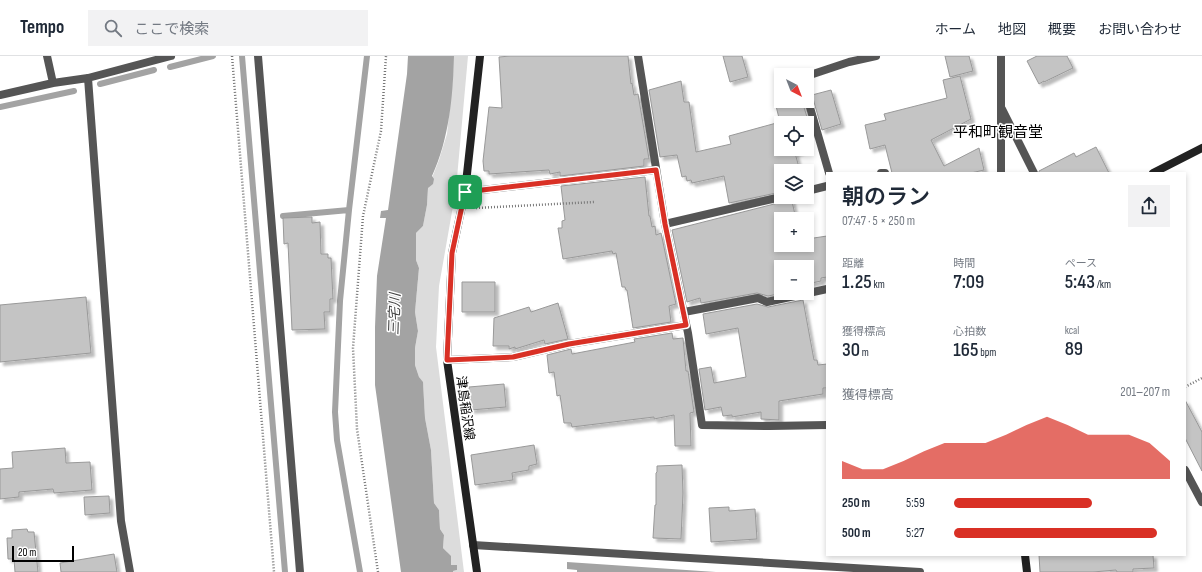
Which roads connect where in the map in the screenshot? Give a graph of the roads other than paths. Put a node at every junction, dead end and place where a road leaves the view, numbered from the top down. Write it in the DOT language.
graph roads {
  1 [pos="47,56"];
  2 [pos="171,56"];
  3 [pos="258,56"];
  4 [pos="480,56"];
  5 [pos="638,56"];
  6 [pos="876,56"];
  7 [pos="1002,56"];
  8 [pos="814,74"];
  9 [pos="88,78"];
  10 [pos="53,83"];
  11 [pos="0,95"];
  12 [pos="1001,106"];
  13 [pos="810,108"];
  14 [pos="1202,148"];
  15 [pos="656,170"];
  16 [pos="828,172"];
  17 [pos="1001,172"];
  18 [pos="1034,172"];
  19 [pos="1155,172"];
  20 [pos="826,186"];
  21 [pos="814,189"];
  22 [pos="465,192"];
  23 [pos="774,199"];
  24 [pos="665,224"];
  25 [pos="826,289"];
  26 [pos="684,312"];
  27 [pos="686,325"];
  28 [pos="447,360"];
  29 [pos="826,425"];
  30 [pos="1186,472"];
  31 [pos="1202,502"];
  32 [pos="473,545"];
  33 [pos="1025,556"];
  34 [pos="130,572"];
  35 [pos="300,572"];
  36 [pos="477,572"];
  37 [pos="920,572"];
  38 [pos="1027,572"];
  1 -- 10 [label="street"];
  2 -- 9 [label="street"];
  3 -- 35 [label="street"];
  4 -- 22 [label="main road, 津島稲沢線"];
  5 -- 15 [label="street"];
  6 -- 8 [label="street"];
  7 -- 12 [label="street"];
  9 -- 10 [label="street"];
  9 -- 34 [label="street"];
  10 -- 11 [label="street"];
  12 -- 17 [label="street"];
  12 -- 18 [label="street"];
  13 -- 16 [label="street"];
  14 -- 19 [label="main road"];
  15 -- 22 [label="street"];
  15 -- 24 [label="street"];
  20 -- 21 [label="street"];
  22 -- 28 [label="main road, 津島稲沢線"];
  23 -- 24 [label="street"];
  24 -- 26 [label="street"];
  25 -- 26 [label="street"];
  26 -- 27 [label="street"];
  27 -- 28 [label="street"];
  27 -- 29 [label="street"];
  28 -- 32 [label="main road, 津島稲沢線"];
  30 -- 31 [label="street"];
  32 -- 36 [label="main road, 津島稲沢線"];
  32 -- 37 [label="street"];
  33 -- 38 [label="main road"];
}
